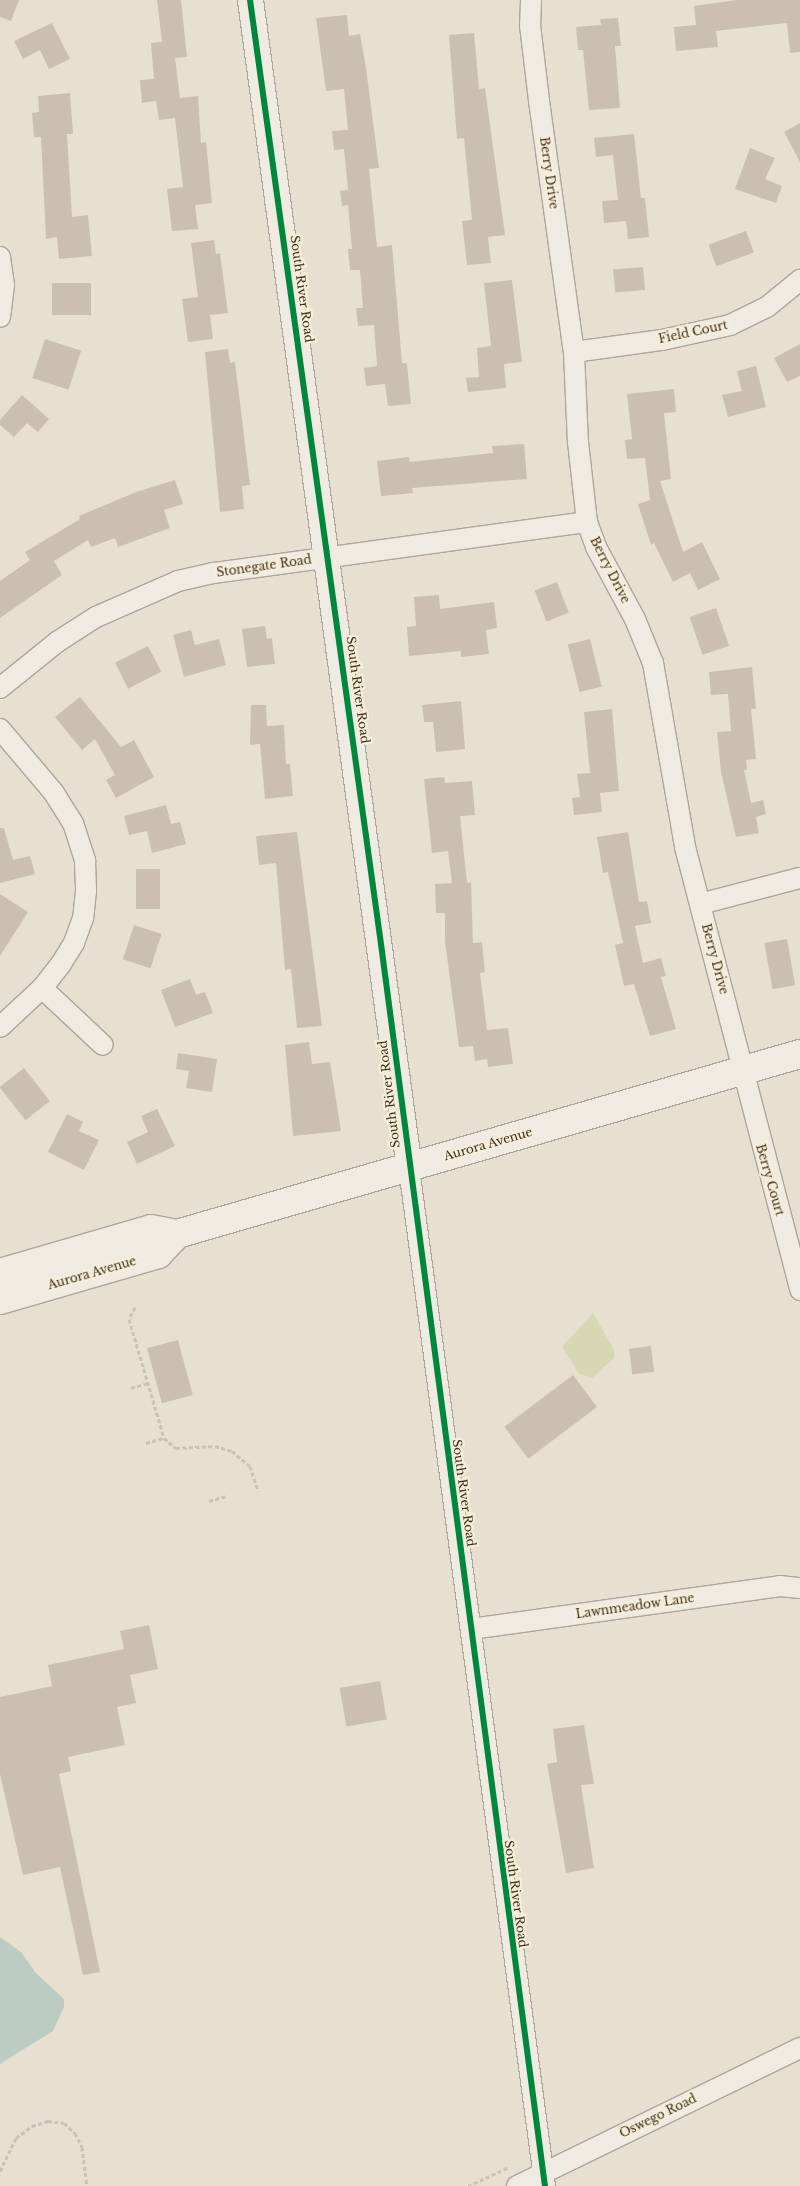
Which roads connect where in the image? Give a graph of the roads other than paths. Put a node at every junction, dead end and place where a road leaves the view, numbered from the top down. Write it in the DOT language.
graph roads {
  1 [pos="250,0"];
  2 [pos="531,0"];
  3 [pos="0,257"];
  4 [pos="800,280"];
  5 [pos="0,316"];
  6 [pos="574,352"];
  7 [pos="587,522"];
  8 [pos="328,557"];
  9 [pos="0,688"];
  10 [pos="0,729"];
  11 [pos="800,878"];
  12 [pos="700,904"];
  13 [pos="42,988"];
  14 [pos="0,1026"];
  15 [pos="103,1046"];
  16 [pos="800,1054"];
  17 [pos="742,1070"];
  18 [pos="409,1168"];
  19 [pos="177,1234"];
  20 [pos="0,1273"];
  21 [pos="800,1290"];
  22 [pos="0,1300"];
  23 [pos="800,1588"];
  24 [pos="471,1629"];
  25 [pos="800,2048"];
  26 [pos="544,2180"];
  27 [pos="517,2186"];
  1 -- 8 [label="street, South River Road"];
  2 -- 6 [label="street, Berry Drive"];
  3 -- 5 [label="street"];
  4 -- 6 [label="street, Field Court"];
  6 -- 7 [label="street, Berry Drive"];
  7 -- 8 [label="street, Stonegate Road"];
  7 -- 12 [label="street, Berry Drive"];
  8 -- 9 [label="street, Stonegate Road"];
  8 -- 18 [label="street, South River Road"];
  10 -- 13 [label="street"];
  11 -- 12 [label="street"];
  12 -- 17 [label="street, Berry Drive"];
  13 -- 14 [label="street"];
  13 -- 15 [label="street"];
  16 -- 17 [label="main road, Aurora Avenue"];
  17 -- 18 [label="main road, Aurora Avenue"];
  17 -- 21 [label="street, Berry Court"];
  18 -- 19 [label="main road, Aurora Avenue"];
  18 -- 24 [label="street, South River Road"];
  19 -- 20 [label="main road, Aurora Avenue"];
  19 -- 22 [label="main road, Aurora Avenue"];
  23 -- 24 [label="street, Lawnmeadow Lane"];
  24 -- 26 [label="street, South River Road"];
  25 -- 26 [label="street, Oswego Road"];
  26 -- 27 [label="street, Oswego Road"];
}
